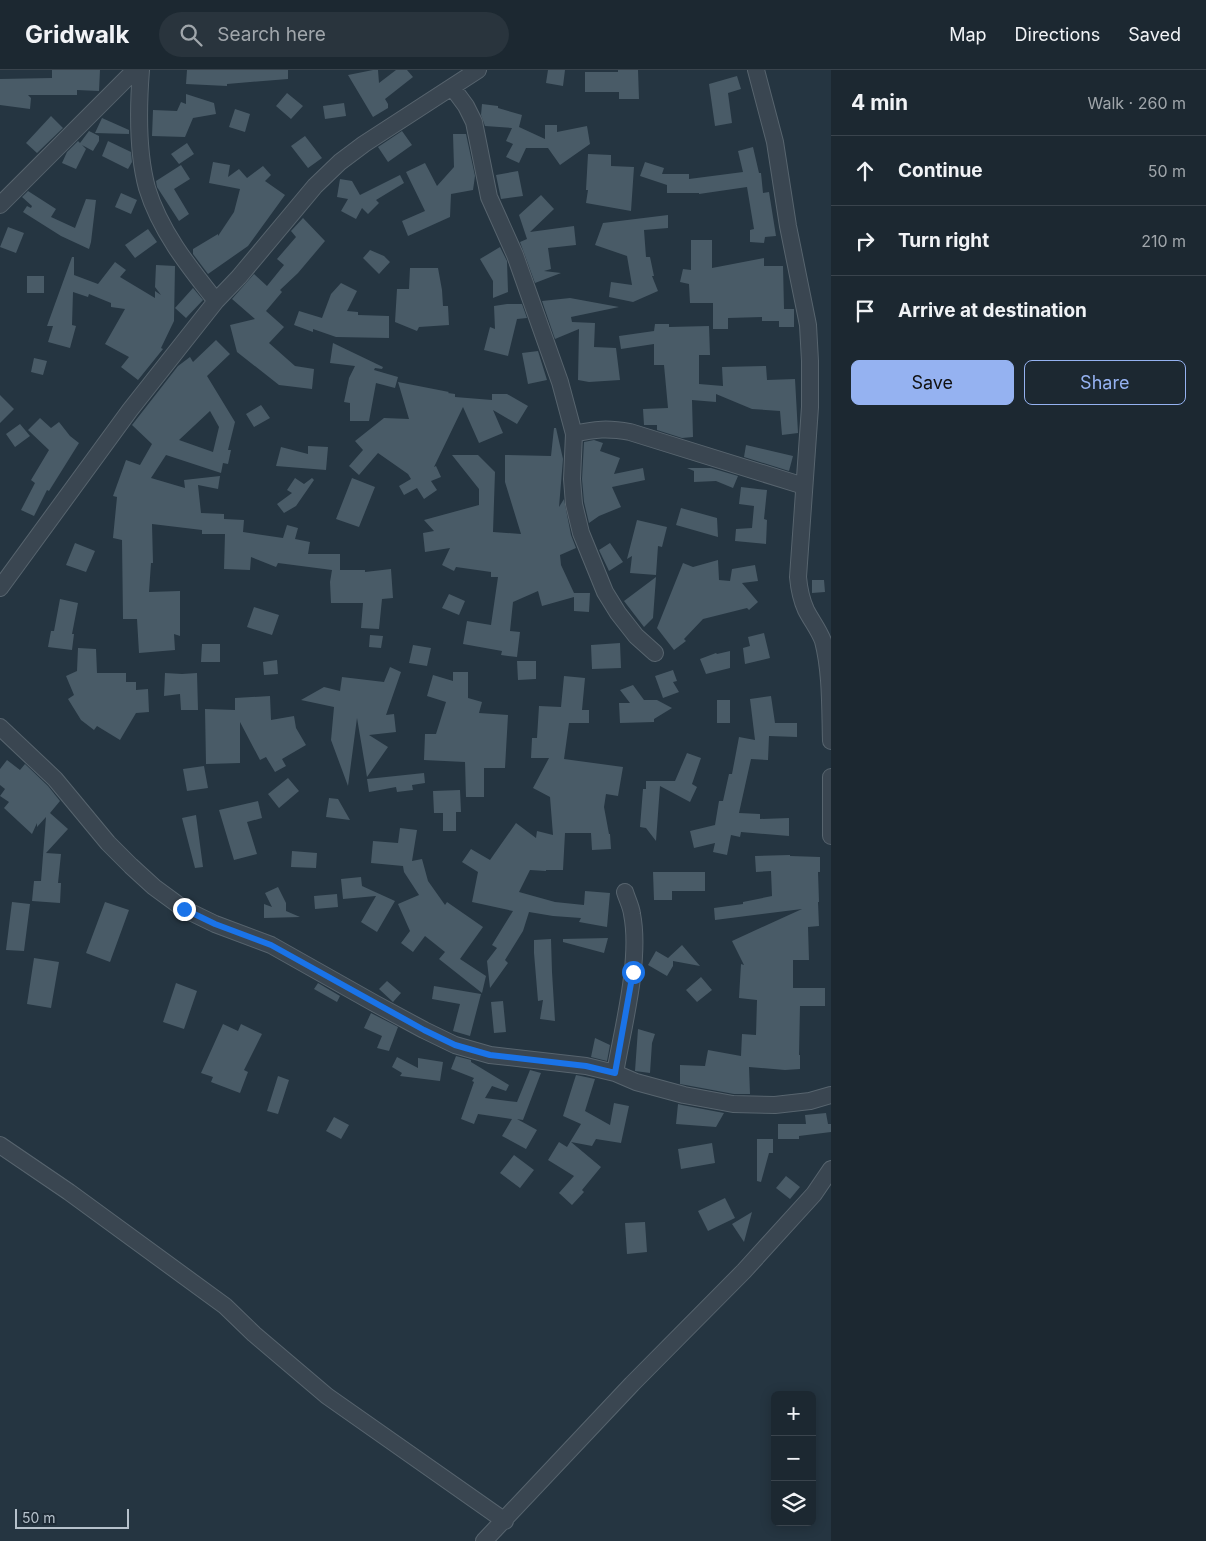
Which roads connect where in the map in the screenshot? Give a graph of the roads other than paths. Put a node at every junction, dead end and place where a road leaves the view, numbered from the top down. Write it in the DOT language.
graph roads {
  1 [pos="136,70"];
  2 [pos="141,70"];
  3 [pos="478,70"];
  4 [pos="756,70"];
  5 [pos="452,87"];
  6 [pos="0,206"];
  7 [pos="216,302"];
  8 [pos="574,434"];
  9 [pos="804,486"];
  10 [pos="0,588"];
  11 [pos="655,653"];
  12 [pos="2,736"];
  13 [pos="831,741"];
  14 [pos="831,777"];
  15 [pos="831,836"];
  16 [pos="625,892"];
  17 [pos="615,1073"];
  18 [pos="831,1095"];
  19 [pos="0,1145"];
  20 [pos="831,1169"];
  21 [pos="505,1521"];
  22 [pos="484,1541"];
  1 -- 6 [label="street"];
  2 -- 7 [label="street"];
  3 -- 5 [label="street"];
  4 -- 9 [label="street"];
  5 -- 7 [label="street"];
  5 -- 8 [label="street"];
  7 -- 10 [label="street"];
  8 -- 9 [label="street"];
  8 -- 11 [label="street"];
  9 -- 13 [label="street"];
  12 -- 17 [label="street"];
  14 -- 15 [label="street"];
  16 -- 17 [label="street"];
  17 -- 18 [label="street"];
  19 -- 21 [label="street"];
  20 -- 21 [label="street"];
  21 -- 22 [label="street"];
}
